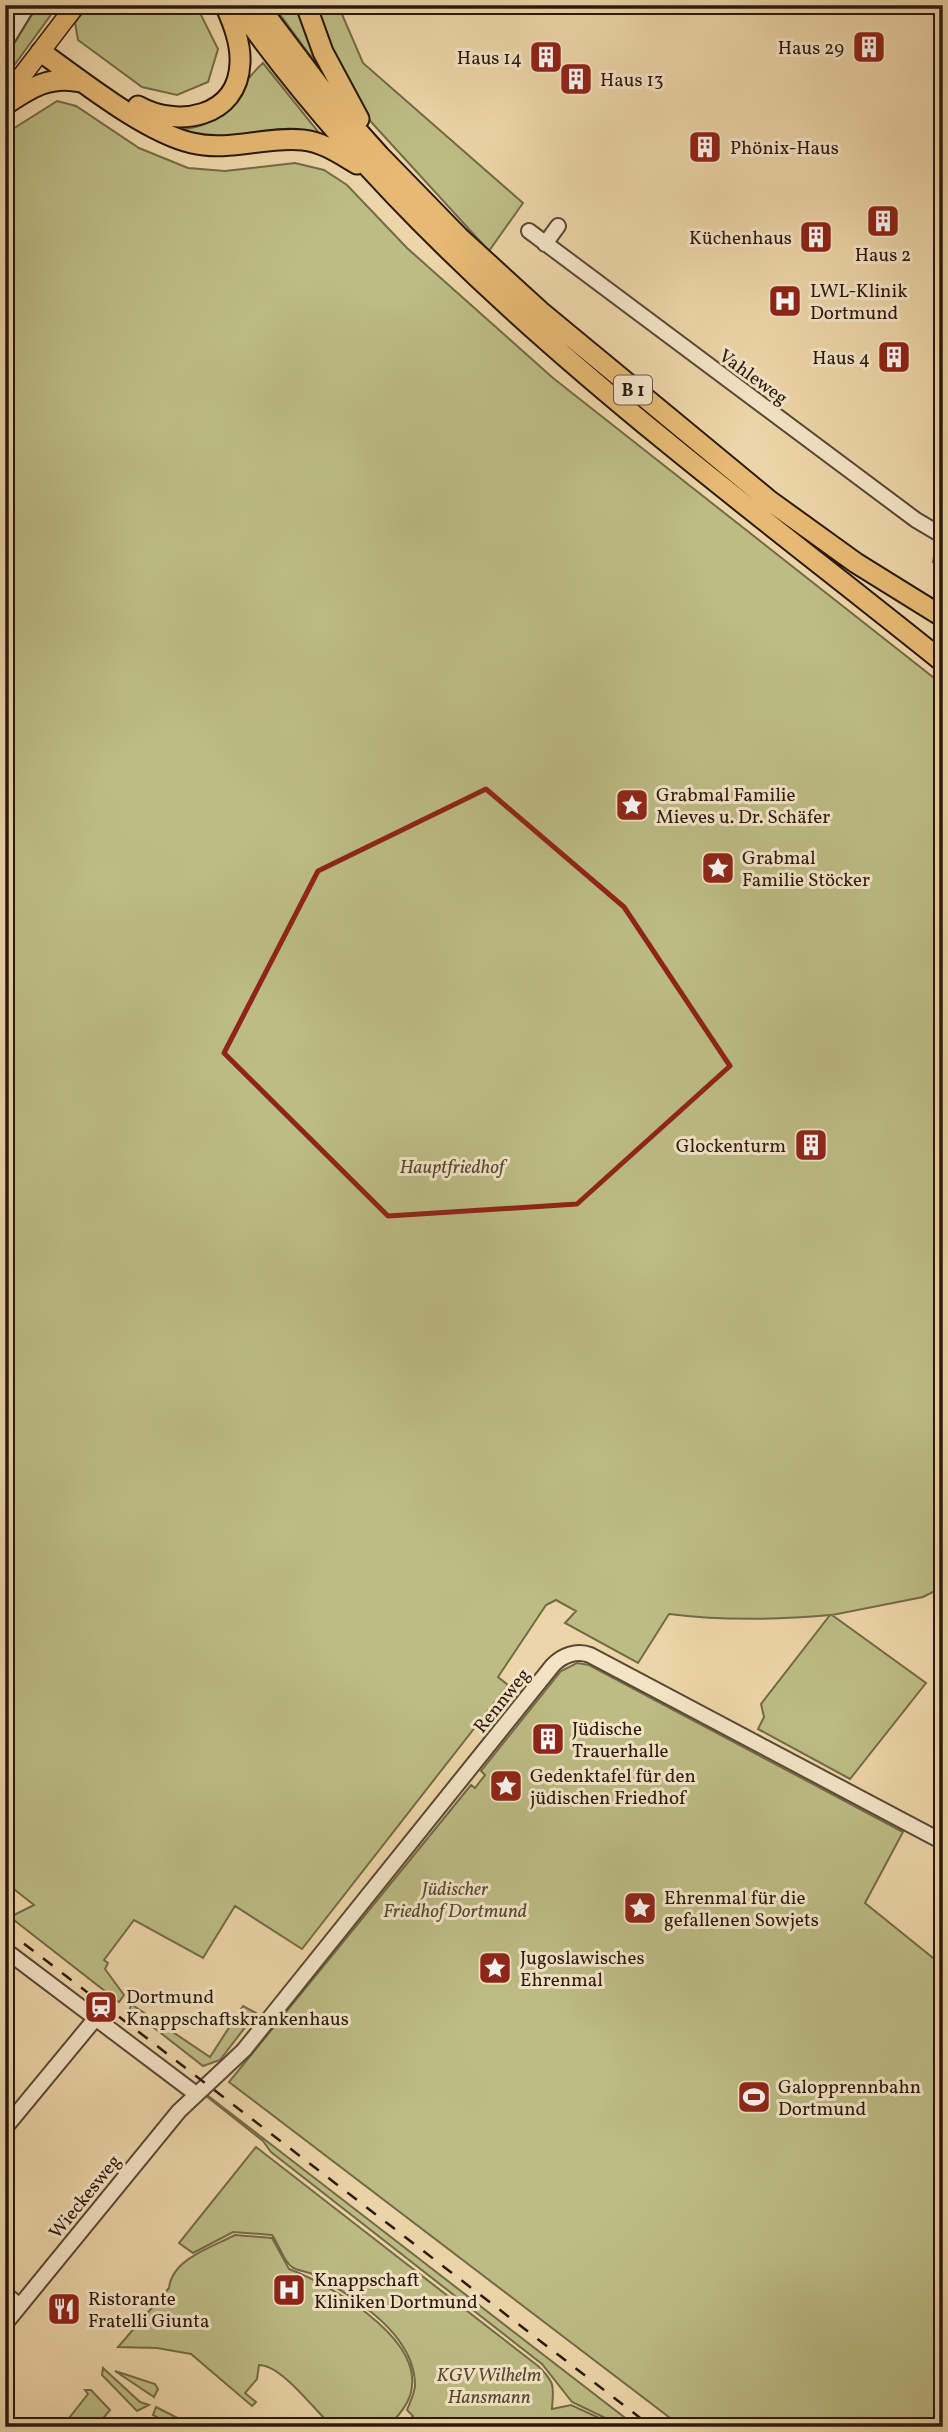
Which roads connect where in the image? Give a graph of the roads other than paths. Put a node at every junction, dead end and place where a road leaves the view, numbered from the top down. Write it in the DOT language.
graph roads {
  1 [pos="28,5"];
  2 [pos="76,5"];
  3 [pos="225,5"];
  4 [pos="237,5"];
  5 [pos="258,5"];
  6 [pos="306,5"];
  7 [pos="5,43"];
  8 [pos="45,47"];
  9 [pos="87,83"];
  10 [pos="5,98"];
  11 [pos="5,105"];
  12 [pos="380,156"];
  13 [pos="375,176"];
  14 [pos="558,226"];
  15 [pos="529,231"];
  16 [pos="545,244"];
  17 [pos="943,536"];
  18 [pos="936,613"];
  19 [pos="943,662"];
  20 [pos="943,1842"];
  21 [pos="5,1950"];
  22 [pos="95,2019"];
  23 [pos="196,2094"];
  24 [pos="5,2128"];
  25 [pos="5,2294"];
  26 [pos="20,2306"];
  27 [pos="5,2324"];
  1 -- 7 [label="street"];
  2 -- 8 [label="main road"];
  3 -- 8 [label="highway"];
  4 -- 13 [label="highway, B 1"];
  5 -- 12 [label="highway, B 1"];
  6 -- 12 [label="highway"];
  8 -- 9 [label="highway"];
  8 -- 10 [label="main road"];
  9 -- 11 [label="highway"];
  9 -- 13 [label="highway"];
  12 -- 18 [label="highway, B 1"];
  13 -- 19 [label="highway, B 1"];
  14 -- 16 [label="street"];
  15 -- 16 [label="street, Vahleweg"];
  16 -- 17 [label="street, Vahleweg"];
  20 -- 23 [label="street, Rennweg"];
  21 -- 22 [label="street"];
  22 -- 23 [label="street"];
  22 -- 24 [label="street"];
  23 -- 26 [label="street, Wieckesweg"];
  25 -- 26 [label="street"];
  26 -- 27 [label="street, Wieckesweg"];
}
